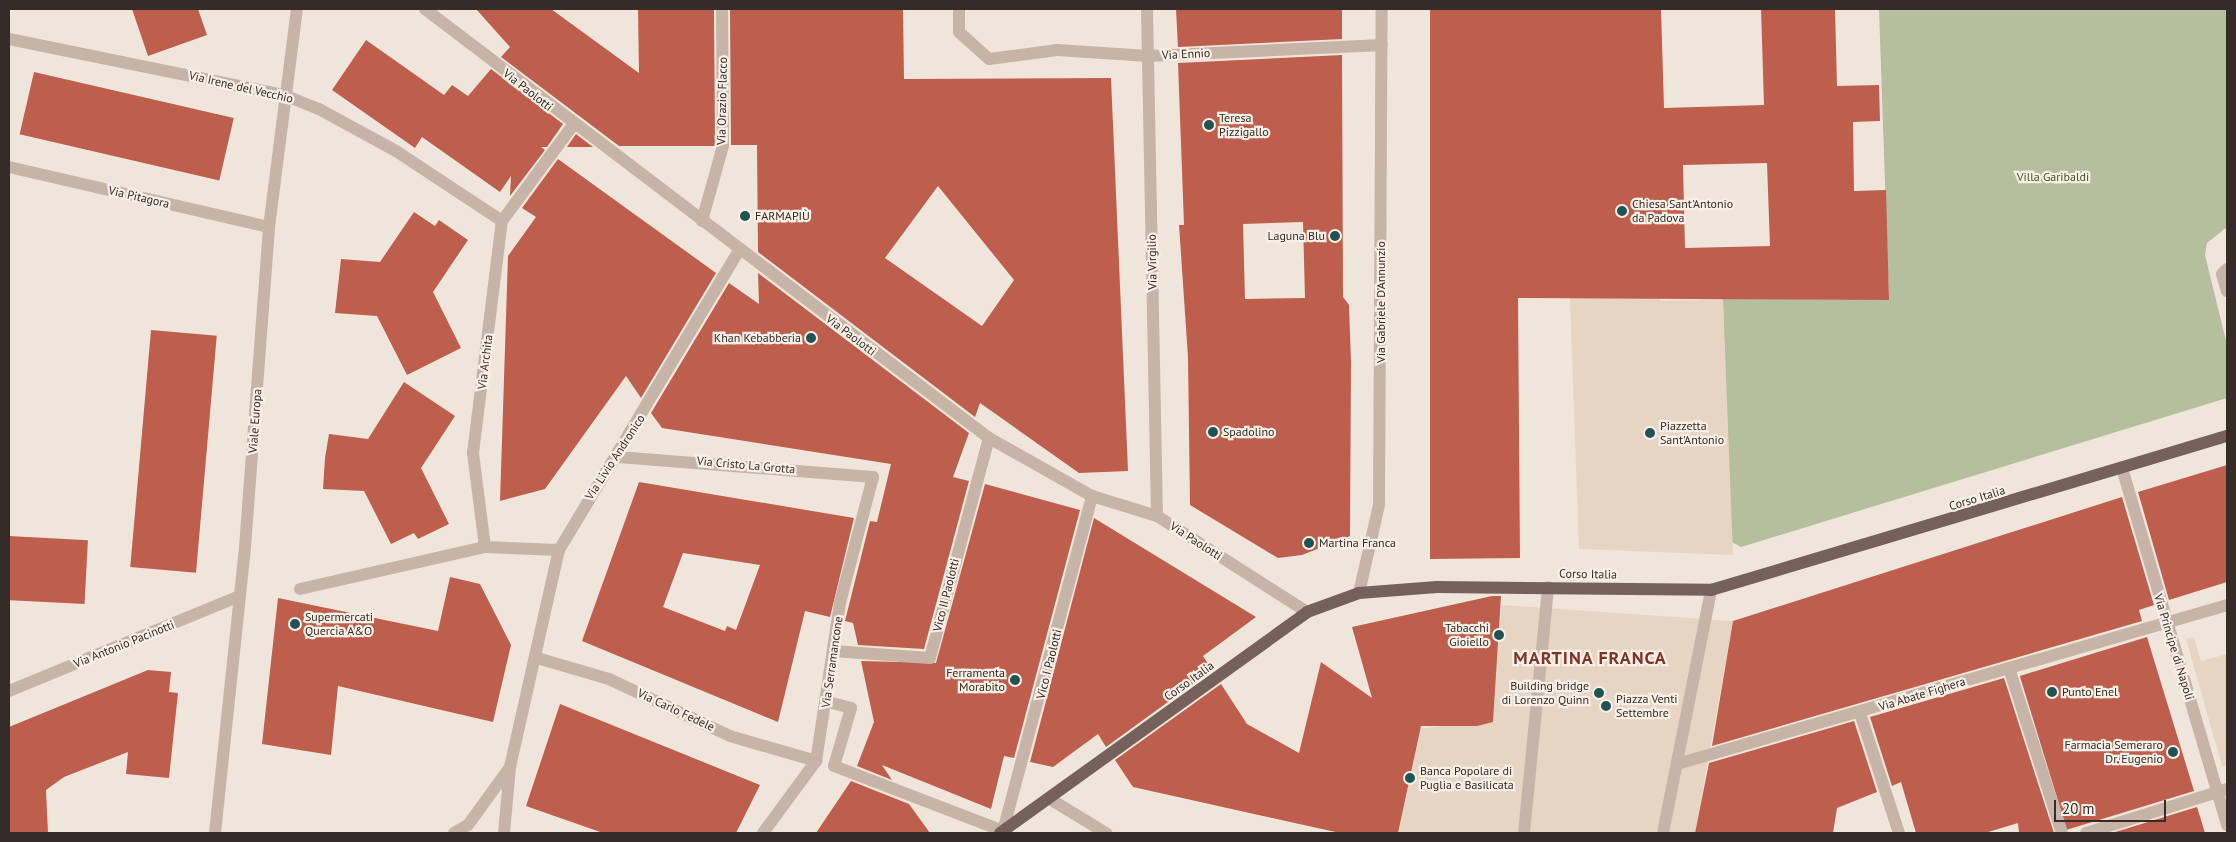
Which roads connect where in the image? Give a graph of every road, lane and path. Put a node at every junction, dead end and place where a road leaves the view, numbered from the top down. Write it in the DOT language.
graph roads {
  1 [pos="297,9"];
  2 [pos="425,9"];
  3 [pos="722,9"];
  4 [pos="959,9"];
  5 [pos="1147,9"];
  6 [pos="1382,9"];
  7 [pos="9,39"];
  8 [pos="1382,45"];
  9 [pos="1149,56"];
  10 [pos="284,95"];
  11 [pos="573,126"];
  12 [pos="9,166"];
  13 [pos="502,221"];
  14 [pos="702,221"];
  15 [pos="269,227"];
  16 [pos="739,251"];
  17 [pos="2227,269"];
  18 [pos="2227,291"];
  19 [pos="2227,436"];
  20 [pos="989,438"];
  21 [pos="618,457"];
  22 [pos="2122,468"];
  23 [pos="872,477"];
  24 [pos="1092,496"];
  25 [pos="1156,516"];
  26 [pos="484,547"];
  27 [pos="559,550"];
  28 [pos="1548,587"];
  29 [pos="300,589"];
  30 [pos="1712,590"];
  31 [pos="1359,593"];
  32 [pos="240,596"];
  33 [pos="2227,605"];
  34 [pos="1307,612"];
  35 [pos="2166,622"];
  36 [pos="833,650"];
  37 [pos="537,658"];
  38 [pos="2009,668"];
  39 [pos="9,691"];
  40 [pos="825,701"];
  41 [pos="1860,713"];
  42 [pos="816,761"];
  43 [pos="1677,764"];
  44 [pos="510,767"];
  45 [pos="2222,791"];
  46 [pos="1050,799"];
  47 [pos="2227,825"];
  48 [pos="1002,832"];
  49 [pos="215,833"];
  50 [pos="454,833"];
  51 [pos="504,833"];
  52 [pos="763,833"];
  53 [pos="1106,833"];
  54 [pos="1524,833"];
  55 [pos="1663,833"];
  56 [pos="1899,833"];
  57 [pos="2062,833"];
  58 [pos="2086,833"];
  1 -- 10 [label="street, Viale Europa"];
  2 -- 11 [label="street, Via Paolotti"];
  3 -- 14 [label="street, Via Orazio Flacco"];
  4 -- 9 [label="street, Via Ennio"];
  5 -- 9 [label="street, Via Virgilio"];
  6 -- 8 [label="street, Via Gabriele D'Annunzio"];
  7 -- 10 [label="street, Via Irene del Vecchio"];
  8 -- 9 [label="street, Via Ennio"];
  8 -- 31 [label="street, Via Gabriele D'Annunzio"];
  9 -- 25 [label="street, Via Virgilio"];
  10 -- 13 [label="street, Via Irene del Vecchio"];
  10 -- 15 [label="street, Viale Europa"];
  11 -- 13 [label="street, Via Archita"];
  11 -- 14 [label="street, Via Paolotti"];
  12 -- 15 [label="street, Via Pitagora"];
  13 -- 26 [label="street, Via Archita"];
  14 -- 16 [label="street, Via Paolotti"];
  15 -- 32 [label="street, Viale Europa"];
  16 -- 20 [label="street, Via Paolotti"];
  16 -- 21 [label="street, Via Livio Andronico"];
  17 -- 18 [label="street"];
  19 -- 22 [label="main road, Corso Italia"];
  20 -- 24 [label="street, Via Paolotti"];
  20 -- 36 [label="street, Vico II Paolotti"];
  21 -- 23 [label="street, Via Cristo La Grotta"];
  21 -- 27 [label="street, Via Livio Andronico"];
  22 -- 30 [label="main road, Corso Italia"];
  22 -- 35 [label="street, Via Principe di Napoli"];
  23 -- 36 [label="street, Via Serramancone"];
  24 -- 25 [label="street, Via Paolotti"];
  24 -- 48 [label="street, Vico I Paolotti"];
  25 -- 34 [label="street, Via Paolotti"];
  26 -- 27 [label="street"];
  26 -- 29 [label="street"];
  27 -- 37 [label="street, Via Livio Andronico"];
  28 -- 30 [label="main road, Corso Italia"];
  28 -- 31 [label="main road, Corso Italia"];
  28 -- 54 [label="street"];
  30 -- 43 [label="street"];
  31 -- 34 [label="main road, Corso Italia"];
  32 -- 39 [label="street, Via Antonio Pacinotti"];
  32 -- 49 [label="street, Viale Europa"];
  33 -- 35 [label="street, Via Abate Fighera"];
  34 -- 46 [label="main road, Corso Italia"];
  35 -- 38 [label="street, Via Abate Fighera"];
  35 -- 45 [label="street, Via Principe di Napoli"];
  36 -- 40 [label="street, Via Serramancone"];
  37 -- 42 [label="street, Via Carlo Fedele"];
  37 -- 44 [label="street, Via Livio Andronico"];
  38 -- 41 [label="street, Via Abate Fighera"];
  38 -- 57 [label="street"];
  40 -- 42 [label="street, Via Serramancone"];
  40 -- 48 [label="street"];
  41 -- 43 [label="street, Via Abate Fighera"];
  41 -- 56 [label="street"];
  42 -- 52 [label="street, Via Serramancone"];
  43 -- 55 [label="street"];
  44 -- 50 [label="street"];
  44 -- 51 [label="street"];
  45 -- 47 [label="street, Via Principe di Napoli"];
  45 -- 58 [label="street"];
  46 -- 48 [label="main road, Corso Italia"];
  46 -- 53 [label="street"];
}
